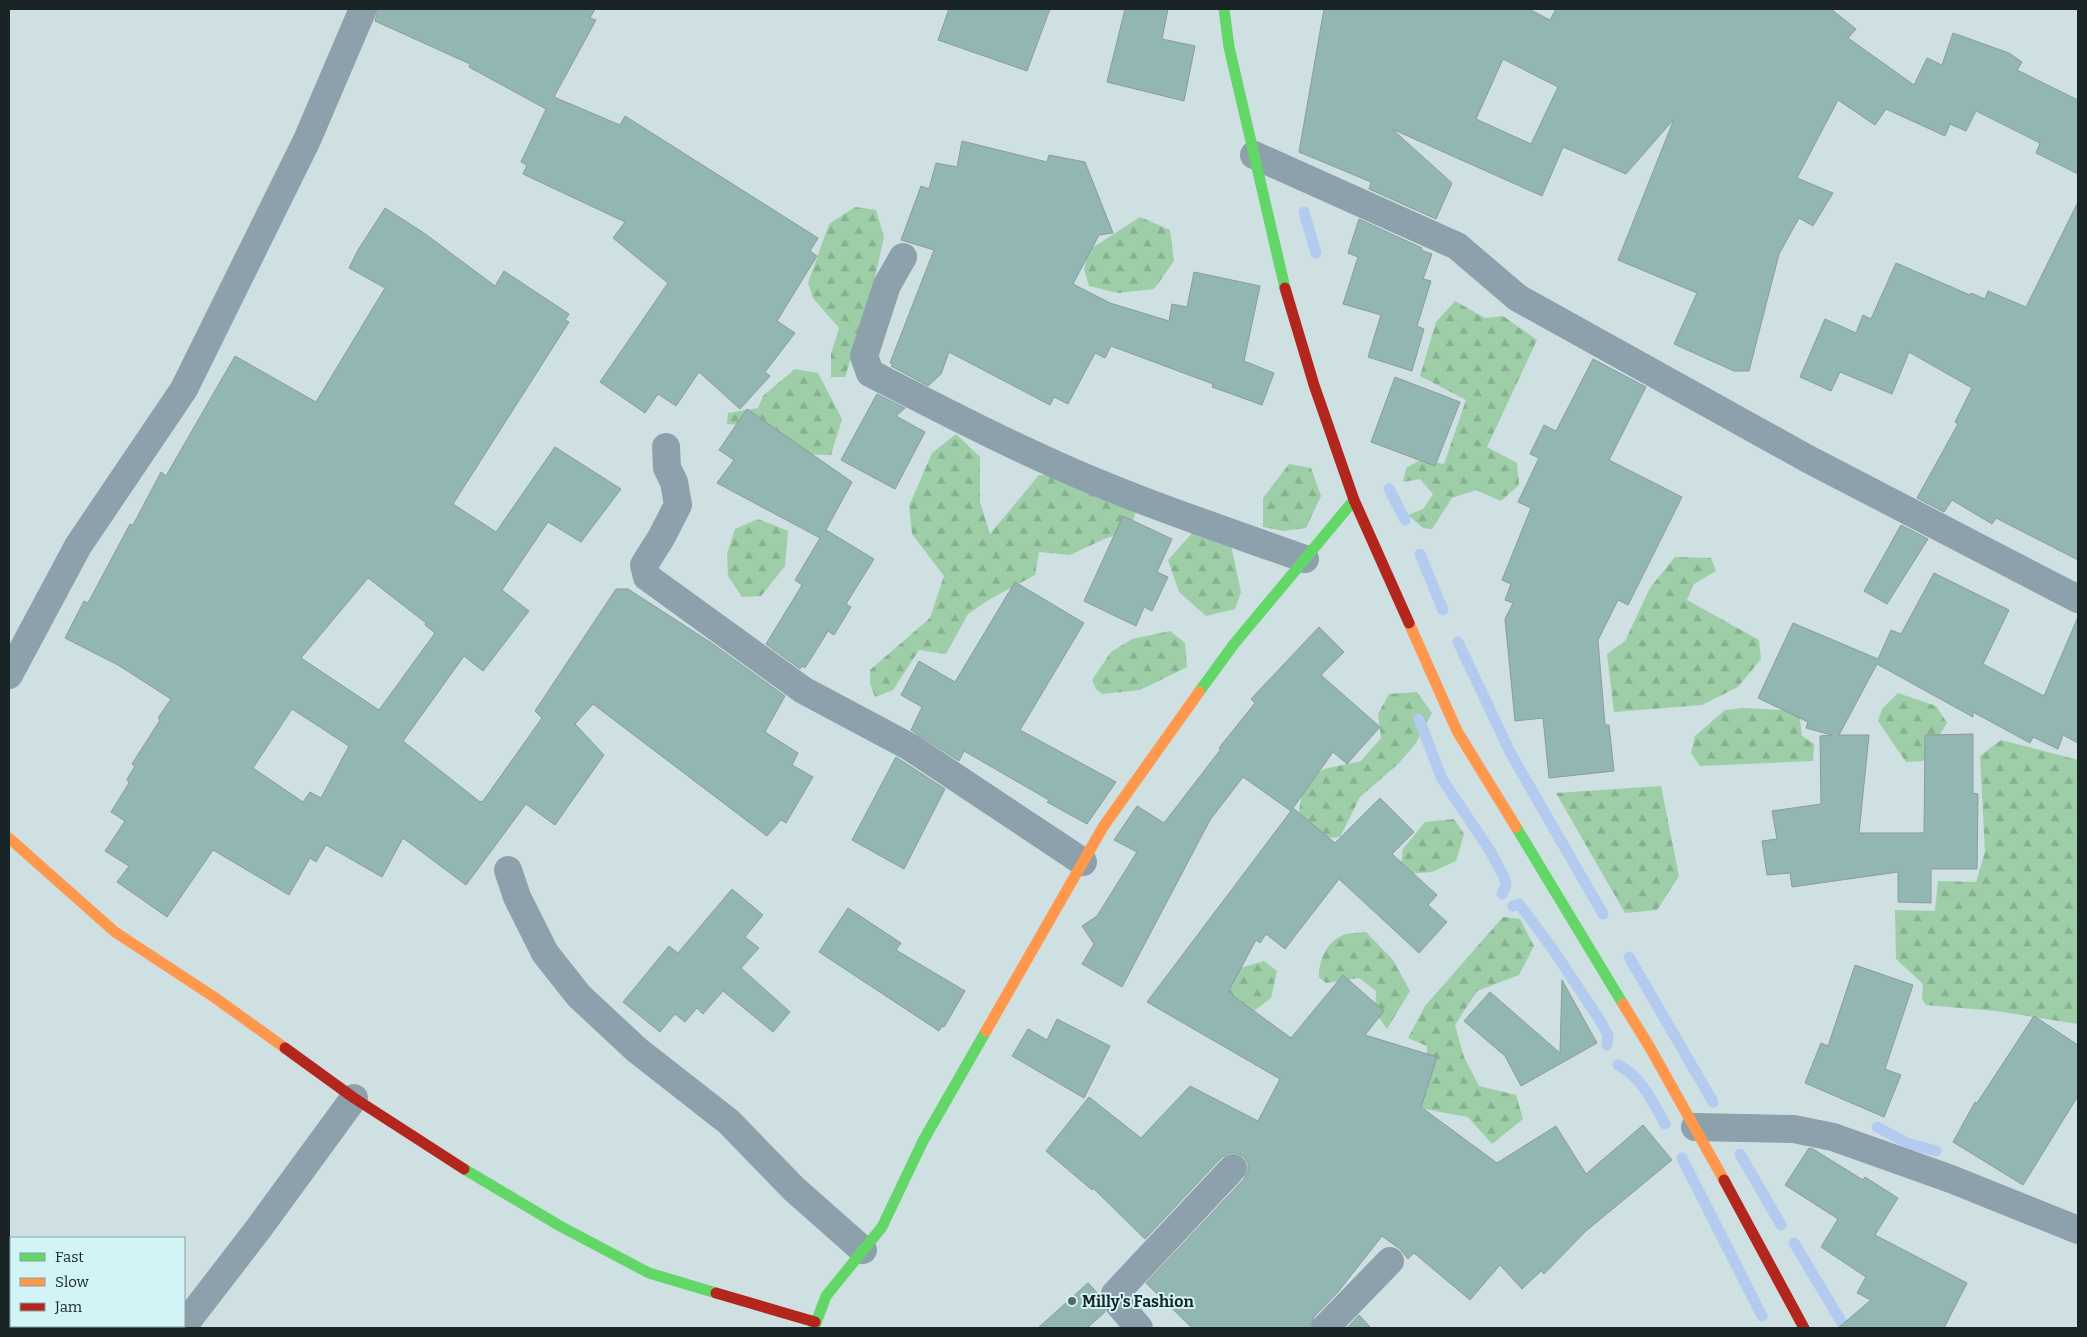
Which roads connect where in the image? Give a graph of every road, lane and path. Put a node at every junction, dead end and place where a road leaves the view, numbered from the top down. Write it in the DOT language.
graph roads {
  1 [pos="363,9"];
  2 [pos="1224,9"];
  3 [pos="1254,155"];
  4 [pos="903,257"];
  5 [pos="666,448"];
  6 [pos="1354,500"];
  7 [pos="1305,559"];
  8 [pos="2078,599"];
  9 [pos="9,675"];
  10 [pos="9,838"];
  11 [pos="1083,862"];
  12 [pos="508,870"];
  13 [pos="354,1098"];
  14 [pos="1695,1127"];
  15 [pos="1233,1168"];
  16 [pos="2078,1230"];
  17 [pos="863,1250"];
  18 [pos="1390,1261"];
  19 [pos="185,1324"];
  20 [pos="814,1325"];
  21 [pos="1139,1328"];
  22 [pos="1325,1328"];
  23 [pos="1804,1328"];
  1 -- 9 [label="street"];
  2 -- 3 [label="street"];
  3 -- 6 [label="street"];
  3 -- 8 [label="street"];
  4 -- 7 [label="street"];
  5 -- 11 [label="street"];
  6 -- 7 [label="street"];
  6 -- 14 [label="street"];
  7 -- 11 [label="street"];
  10 -- 13 [label="street"];
  11 -- 17 [label="street"];
  12 -- 17 [label="street"];
  13 -- 19 [label="street"];
  13 -- 20 [label="street"];
  14 -- 16 [label="street"];
  14 -- 23 [label="street"];
  15 -- 21 [label="street"];
  17 -- 20 [label="street"];
  18 -- 22 [label="street"];
}
